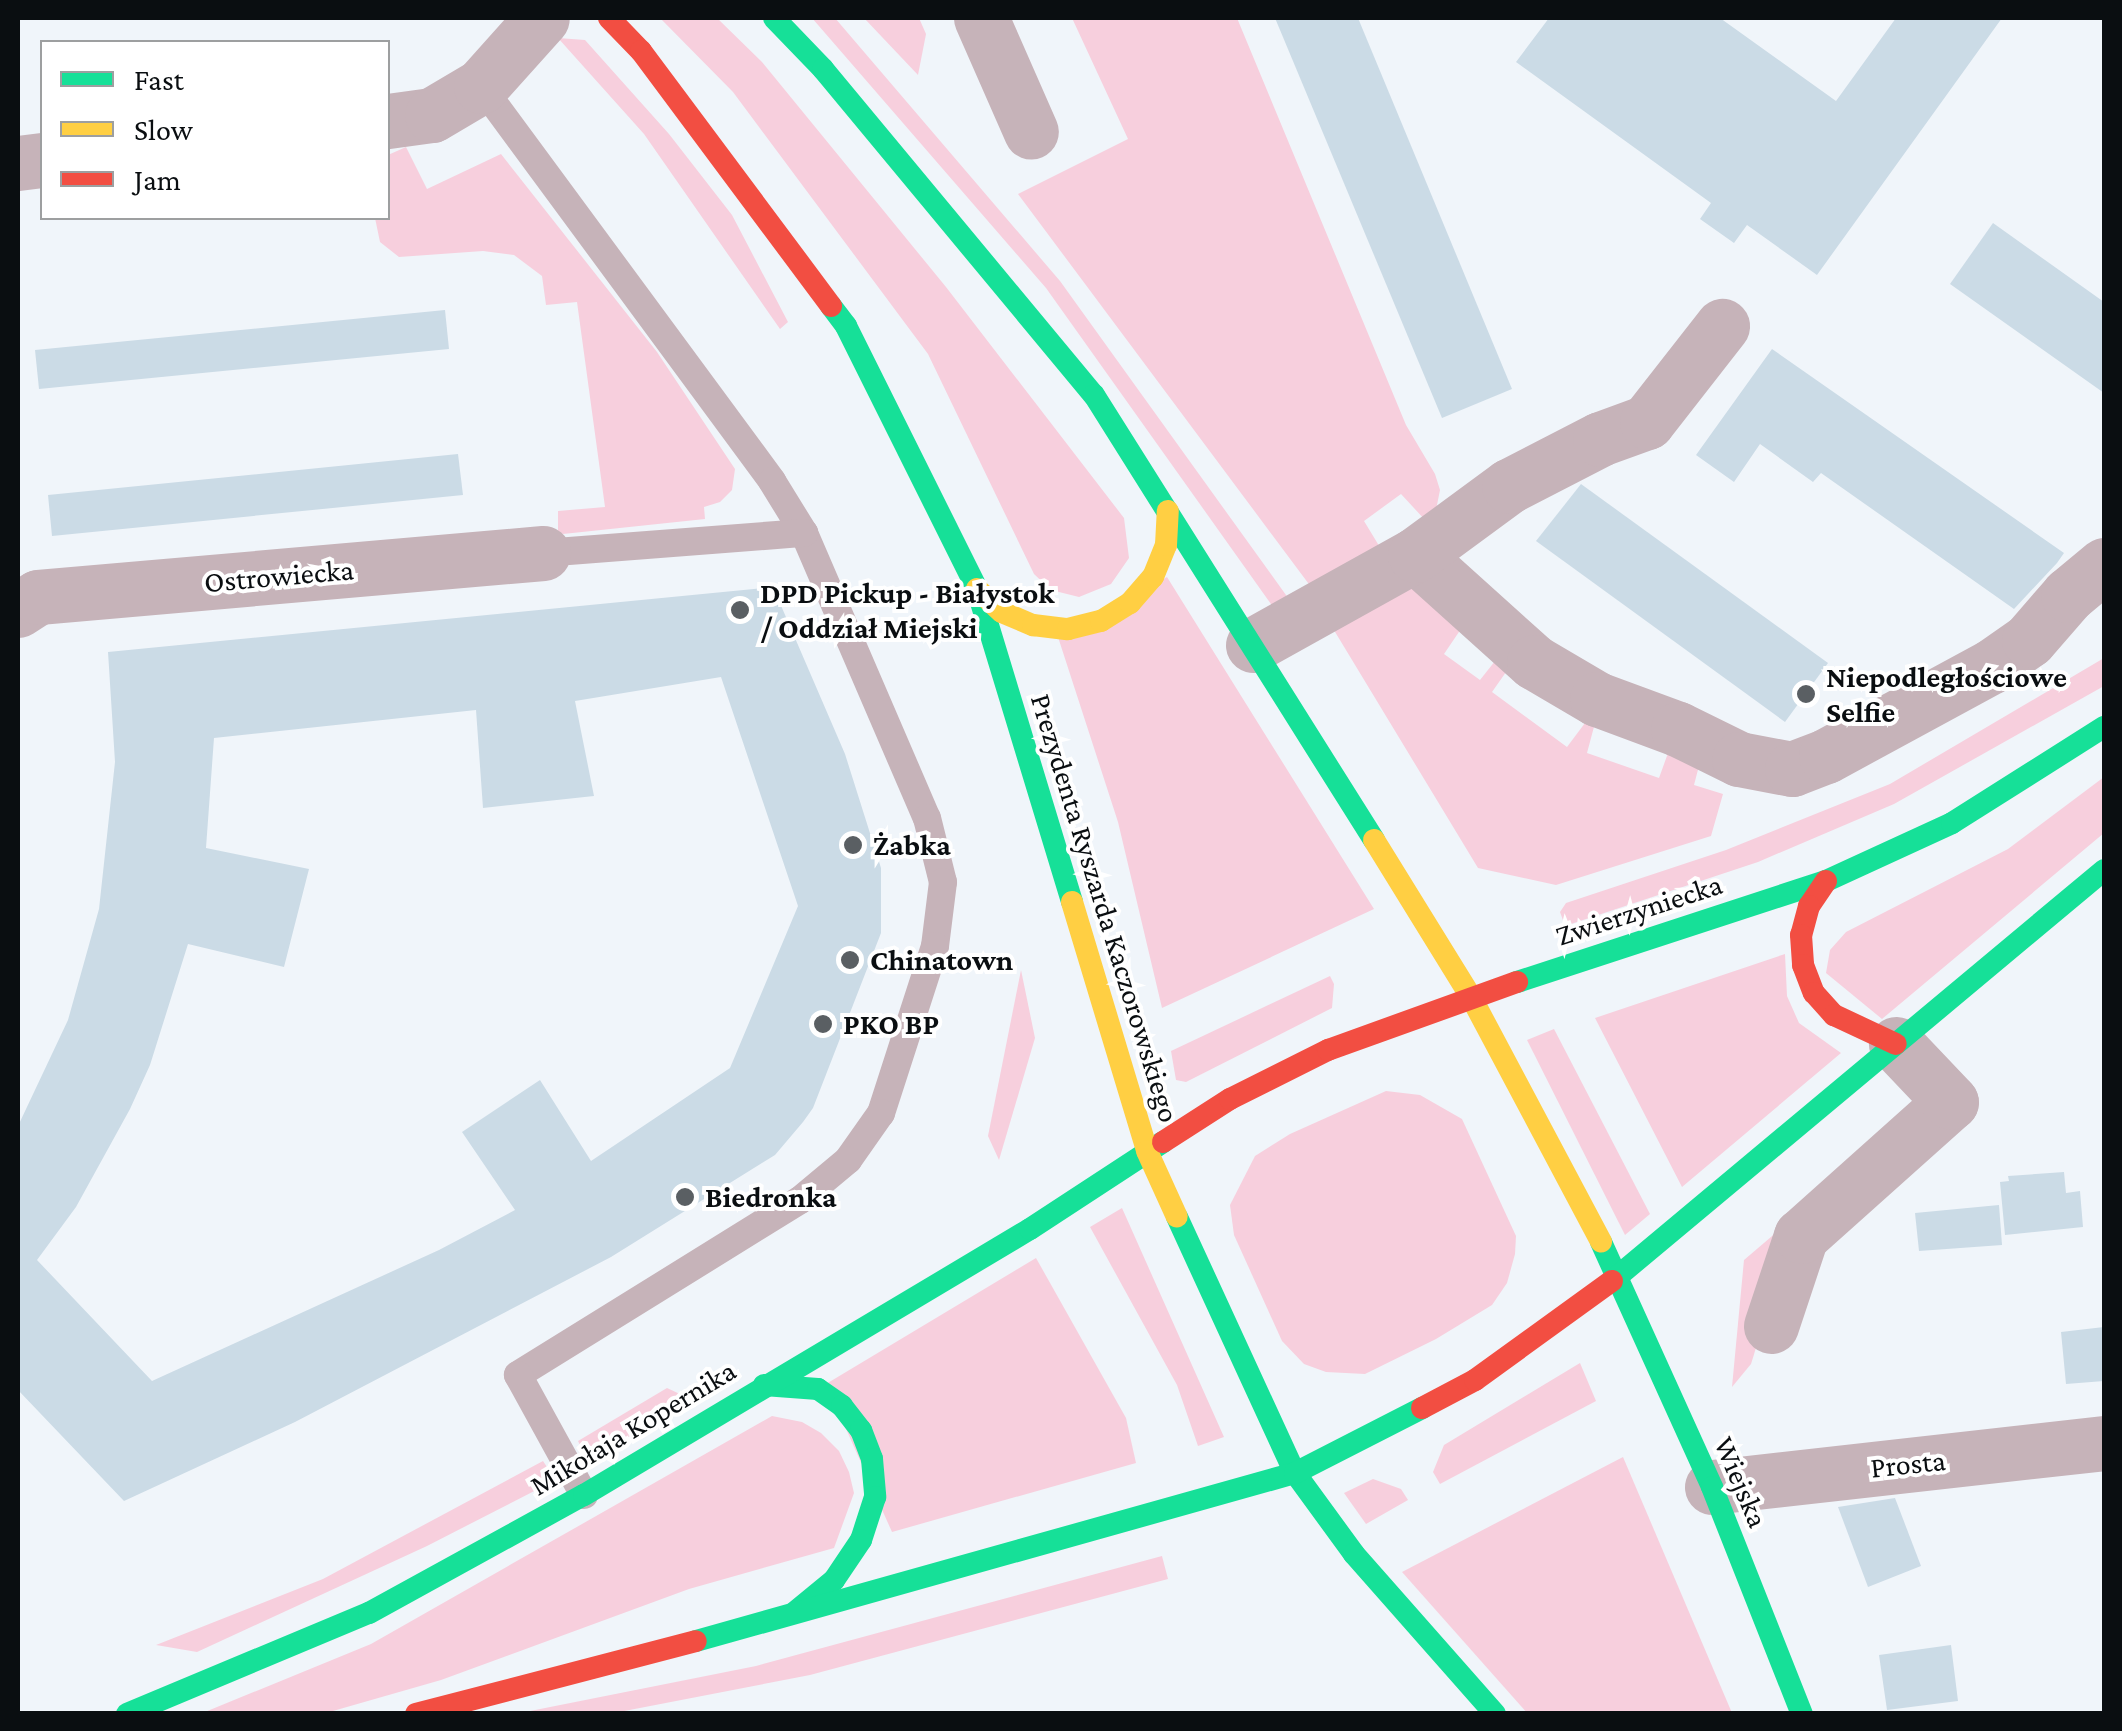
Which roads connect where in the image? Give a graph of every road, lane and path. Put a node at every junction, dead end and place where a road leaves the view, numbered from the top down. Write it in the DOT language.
graph roads {
  1 [pos="542,18"];
  2 [pos="609,18"];
  3 [pos="774,18"];
  4 [pos="981,18"];
  5 [pos="481,86"];
  6 [pos="390,121"];
  7 [pos="1031,132"];
  8 [pos="1722,326"];
  9 [pos="1168,511"];
  10 [pos="804,533"];
  11 [pos="543,553"];
  12 [pos="1415,555"];
  13 [pos="2104,565"];
  14 [pos="977,589"];
  15 [pos="18,610"];
  16 [pos="1254,645"];
  17 [pos="2104,727"];
  18 [pos="2104,870"];
  19 [pos="1826,882"];
  20 [pos="1470,997"];
  21 [pos="1896,1044"];
  22 [pos="1147,1151"];
  23 [pos="1619,1276"];
  24 [pos="1771,1326"];
  25 [pos="764,1384"];
  26 [pos="2104,1444"];
  27 [pos="1295,1473"];
  28 [pos="1712,1487"];
  29 [pos="584,1495"];
  30 [pos="788,1617"];
  31 [pos="127,1714"];
  32 [pos="416,1714"];
  33 [pos="1495,1714"];
  34 [pos="1802,1714"];
  1 -- 5 [label="street"];
  2 -- 14 [label="main road, Prezydenta Ryszarda Kaczorowskiego"];
  3 -- 9 [label="main road"];
  4 -- 7 [label="street"];
  5 -- 6 [label="street"];
  5 -- 10 [label="lane"];
  8 -- 12 [label="street"];
  9 -- 14 [label="main road"];
  9 -- 16 [label="main road"];
  10 -- 11 [label="lane"];
  10 -- 29 [label="lane"];
  11 -- 15 [label="street, Ostrowiecka"];
  12 -- 13 [label="street"];
  12 -- 16 [label="street"];
  14 -- 22 [label="main road, Prezydenta Ryszarda Kaczorowskiego"];
  16 -- 20 [label="main road"];
  17 -- 19 [label="main road, Zwierzyniecka"];
  18 -- 21 [label="main road"];
  19 -- 20 [label="main road, Zwierzyniecka"];
  19 -- 21 [label="main road"];
  20 -- 22 [label="main road, Zwierzyniecka"];
  20 -- 23 [label="main road, Wiejska"];
  21 -- 23 [label="main road"];
  21 -- 24 [label="street"];
  22 -- 25 [label="main road, Mikołaja Kopernika"];
  22 -- 27 [label="main road, Prezydenta Ryszarda Kaczorowskiego"];
  23 -- 27 [label="main road"];
  23 -- 28 [label="main road, Wiejska"];
  25 -- 29 [label="main road, Mikołaja Kopernika"];
  25 -- 30 [label="main road"];
  26 -- 28 [label="street, Prosta"];
  27 -- 30 [label="main road"];
  27 -- 33 [label="main road"];
  28 -- 34 [label="main road, Wiejska"];
  29 -- 31 [label="main road, Mikołaja Kopernika"];
  30 -- 32 [label="main road"];
}
